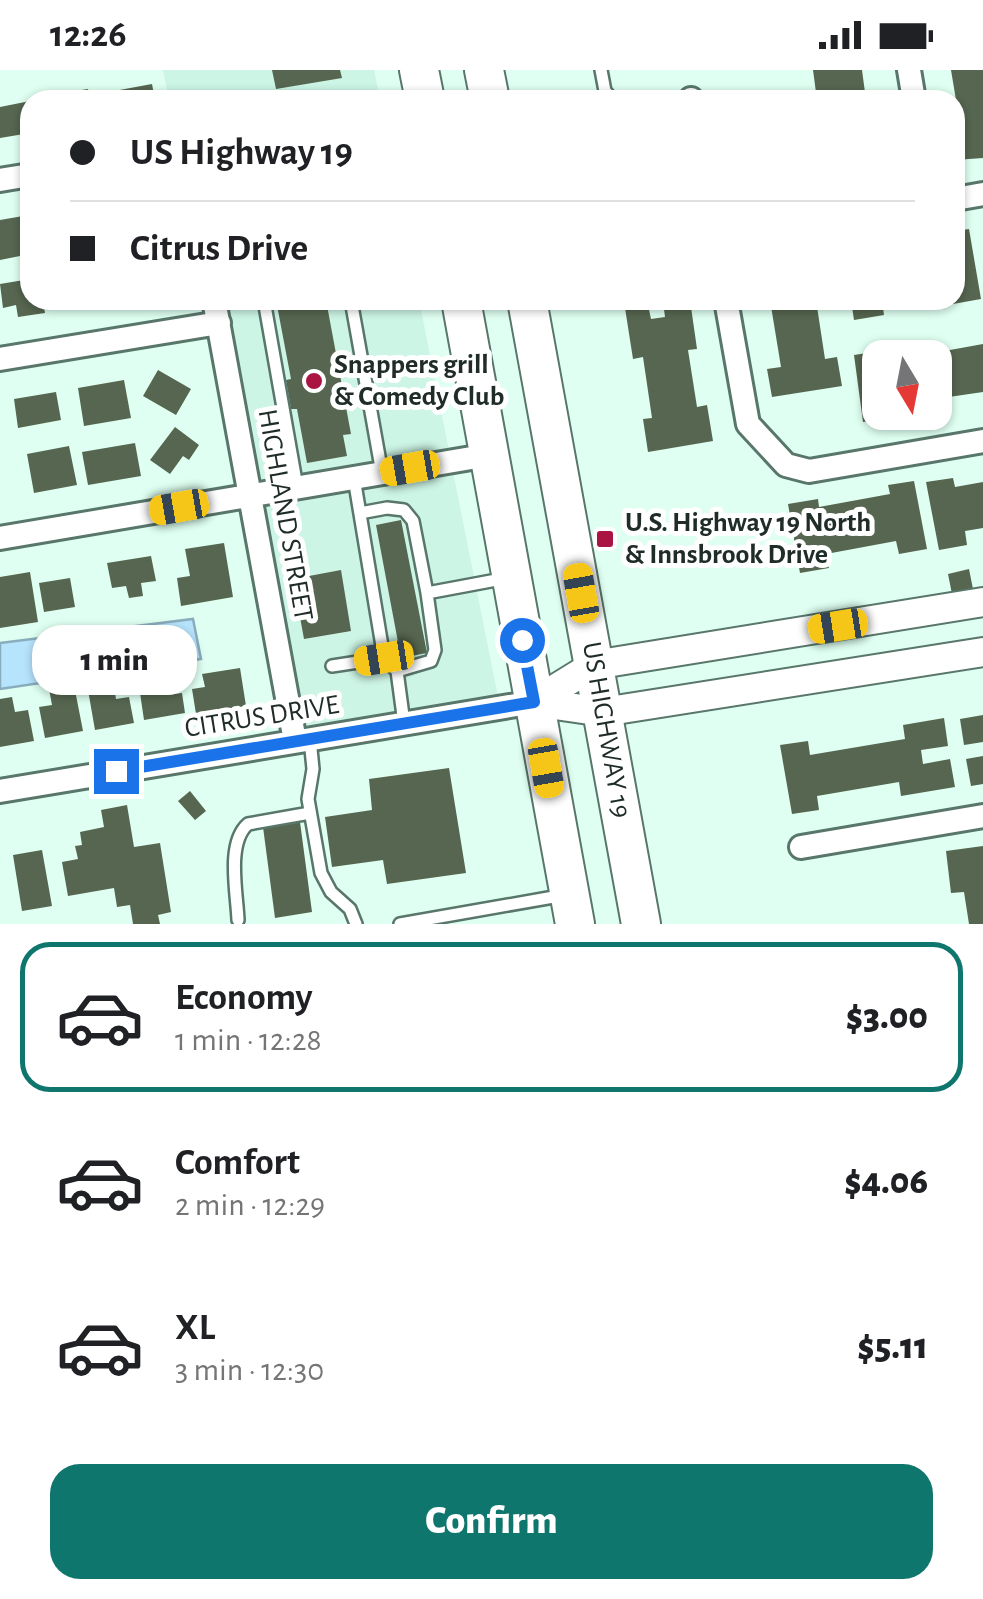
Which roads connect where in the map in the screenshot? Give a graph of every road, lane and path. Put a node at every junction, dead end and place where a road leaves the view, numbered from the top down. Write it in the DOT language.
graph roads {
  1 [pos="266,310"];
  2 [pos="353,310"];
  3 [pos="463,310"];
  4 [pos="529,310"];
  5 [pos="728,310"];
  6 [pos="217,312"];
  7 [pos="0,360"];
  8 [pos="983,441"];
  9 [pos="489,455"];
  10 [pos="382,473"];
  11 [pos="354,478"];
  12 [pos="297,487"];
  13 [pos="250,495"];
  14 [pos="360,512"];
  15 [pos="0,538"];
  16 [pos="511,577"];
  17 [pos="427,593"];
  18 [pos="983,602"];
  19 [pos="983,652"];
  20 [pos="384,658"];
  21 [pos="594,665"];
  22 [pos="332,666"];
  23 [pos="397,671"];
  24 [pos="534,702"];
  25 [pos="603,712"];
  26 [pos="404,724"];
  27 [pos="303,740"];
  28 [pos="0,791"];
  29 [pos="310,812"];
  30 [pos="983,816"];
  31 [pos="801,847"];
  32 [pos="572,909"];
  33 [pos="238,920"];
  34 [pos="356,924"];
  35 [pos="400,924"];
  36 [pos="642,924"];
  1 -- 12 [label="lane"];
  2 -- 10 [label="lane"];
  3 -- 9 [label="highway"];
  4 -- 21 [label="highway, US HIGHWAY 19"];
  5 -- 8 [label="street"];
  6 -- 7 [label="street"];
  6 -- 13 [label="street, HIGHLAND STREET"];
  9 -- 10 [label="street"];
  9 -- 16 [label="highway"];
  10 -- 11 [label="street"];
  11 -- 12 [label="street"];
  11 -- 14 [label="lane"];
  12 -- 13 [label="street"];
  13 -- 15 [label="street"];
  13 -- 27 [label="street, HIGHLAND STREET"];
  14 -- 17 [label="lane"];
  14 -- 20 [label="lane"];
  16 -- 17 [label="lane"];
  16 -- 24 [label="highway"];
  17 -- 23 [label="lane"];
  18 -- 21 [label="street"];
  19 -- 25 [label="street"];
  20 -- 22 [label="lane"];
  20 -- 23 [label="lane"];
  21 -- 24 [label="street"];
  21 -- 25 [label="highway, US HIGHWAY 19"];
  23 -- 26 [label="lane"];
  24 -- 25 [label="street"];
  24 -- 26 [label="street, CITRUS DRIVE"];
  24 -- 32 [label="highway"];
  25 -- 36 [label="highway, US HIGHWAY 19"];
  26 -- 27 [label="street, CITRUS DRIVE"];
  27 -- 28 [label="street, CITRUS DRIVE"];
  27 -- 29 [label="lane"];
  29 -- 33 [label="lane"];
  29 -- 34 [label="lane"];
  30 -- 31 [label="street"];
  32 -- 35 [label="lane"];
}
